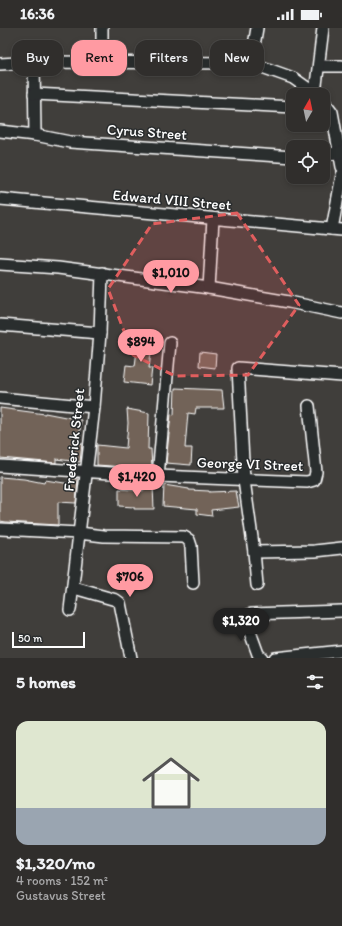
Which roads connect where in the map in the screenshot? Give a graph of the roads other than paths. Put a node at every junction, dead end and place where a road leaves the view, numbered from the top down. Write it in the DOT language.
graph roads {
  1 [pos="102,28"];
  2 [pos="257,28"];
  3 [pos="323,28"];
  4 [pos="102,40"];
  5 [pos="255,40"];
  6 [pos="127,62"];
  7 [pos="12,63"];
  8 [pos="210,63"];
  9 [pos="0,64"];
  10 [pos="319,66"];
  11 [pos="342,66"];
  12 [pos="264,68"];
  13 [pos="34,76"];
  14 [pos="306,88"];
  15 [pos="318,88"];
  16 [pos="34,94"];
  17 [pos="286,107"];
  18 [pos="330,110"];
  19 [pos="0,131"];
  20 [pos="35,136"];
  21 [pos="341,153"];
  22 [pos="330,154"];
  23 [pos="286,157"];
  24 [pos="342,167"];
  25 [pos="342,175"];
  26 [pos="0,199"];
  27 [pos="213,219"];
  28 [pos="337,229"];
  29 [pos="0,264"];
  30 [pos="102,273"];
  31 [pos="209,288"];
  32 [pos="342,313"];
  33 [pos="0,325"];
  34 [pos="100,333"];
  35 [pos="170,343"];
  36 [pos="342,376"];
  37 [pos="0,398"];
  38 [pos="309,406"];
  39 [pos="94,407"];
  40 [pos="0,466"];
  41 [pos="86,471"];
  42 [pos="158,476"];
  43 [pos="244,480"];
  44 [pos="0,532"];
  45 [pos="79,533"];
  46 [pos="342,548"];
  47 [pos="254,552"];
  48 [pos="193,583"];
  49 [pos="257,585"];
  50 [pos="74,588"];
  51 [pos="70,610"];
  52 [pos="342,612"];
  53 [pos="342,651"];
  54 [pos="131,658"];
  55 [pos="262,658"];
  56 [pos="275,658"];
  1 -- 4 [label="street"];
  2 -- 5 [label="street"];
  3 -- 10 [label="street"];
  6 -- 8 [label="street"];
  7 -- 9 [label="street"];
  10 -- 11 [label="street"];
  10 -- 15 [label="street"];
  12 -- 14 [label="street"];
  13 -- 16 [label="street"];
  16 -- 17 [label="street"];
  16 -- 20 [label="street"];
  18 -- 21 [label="street"];
  19 -- 20 [label="street, Cyrus Street"];
  20 -- 23 [label="street, Cyrus Street"];
  21 -- 22 [label="street"];
  21 -- 24 [label="street"];
  25 -- 28 [label="street"];
  26 -- 27 [label="street, Edward VIII Street"];
  27 -- 28 [label="street, Edward VIII Street"];
  27 -- 31 [label="street"];
  29 -- 30 [label="street"];
  30 -- 31 [label="street"];
  30 -- 34 [label="street, Frederick Street"];
  31 -- 32 [label="street"];
  33 -- 34 [label="street"];
  34 -- 39 [label="street, Frederick Street"];
  35 -- 42 [label="street"];
  36 -- 43 [label="street"];
  37 -- 39 [label="street"];
  38 -- 43 [label="street, George VI Street"];
  39 -- 41 [label="street, Frederick Street"];
  40 -- 41 [label="street, George VI Street"];
  41 -- 42 [label="street, George VI Street"];
  41 -- 45 [label="street, Frederick Street"];
  42 -- 43 [label="street, George VI Street"];
  43 -- 47 [label="street"];
  44 -- 45 [label="street"];
  45 -- 48 [label="street"];
  45 -- 50 [label="street, Frederick Street"];
  46 -- 47 [label="street"];
  47 -- 49 [label="street"];
  50 -- 51 [label="street, Frederick Street"];
  50 -- 54 [label="street"];
  52 -- 55 [label="street"];
  53 -- 56 [label="street"];
}
